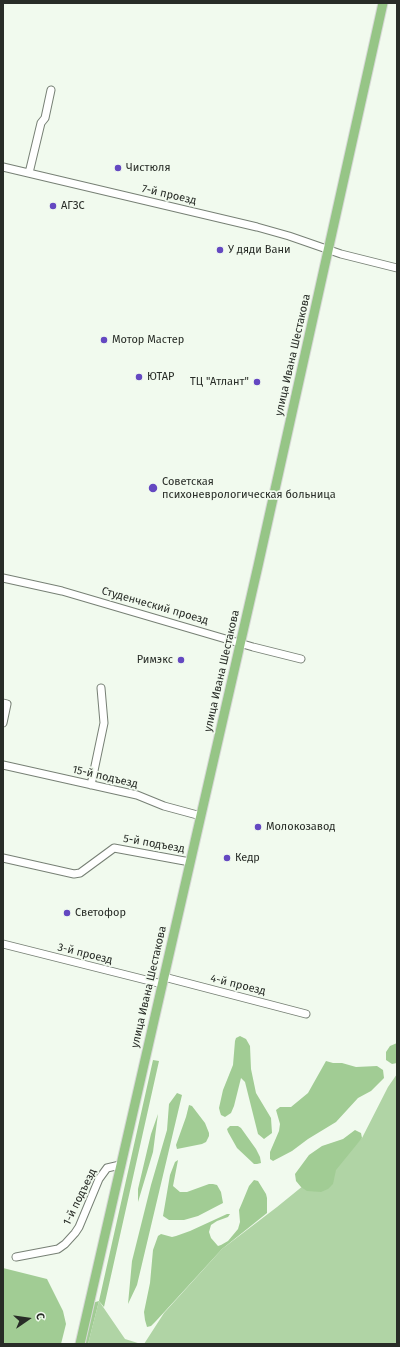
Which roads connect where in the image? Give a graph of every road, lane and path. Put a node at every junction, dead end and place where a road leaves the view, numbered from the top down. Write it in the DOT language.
graph roads {
  1 [pos="383,3"];
  2 [pos="51,90"];
  3 [pos="3,167"];
  4 [pos="29,173"];
  5 [pos="329,250"];
  6 [pos="397,268"];
  7 [pos="3,578"];
  8 [pos="240,643"];
  9 [pos="301,659"];
  10 [pos="101,688"];
  11 [pos="3,703"];
  12 [pos="3,723"];
  13 [pos="3,765"];
  14 [pos="91,785"];
  15 [pos="200,816"];
  16 [pos="3,858"];
  17 [pos="190,862"];
  18 [pos="3,944"];
  19 [pos="163,981"];
  20 [pos="306,1014"];
  21 [pos="120,1165"];
  22 [pos="16,1257"];
  23 [pos="80,1344"];
  1 -- 5 [label="main road, улица Ивана Шестакова"];
  2 -- 4 [label="street"];
  3 -- 4 [label="street, 7-й проезд"];
  4 -- 5 [label="street, 7-й проезд"];
  5 -- 6 [label="street, 7-й проезд"];
  5 -- 8 [label="main road, улица Ивана Шестакова"];
  7 -- 8 [label="street, Студенческий проезд"];
  8 -- 9 [label="street, Студенческий проезд"];
  8 -- 15 [label="main road, улица Ивана Шестакова"];
  10 -- 14 [label="street"];
  11 -- 12 [label="street"];
  13 -- 14 [label="street, 15-й подъезд"];
  14 -- 15 [label="street, 15-й подъезд"];
  15 -- 17 [label="main road, улица Ивана Шестакова"];
  16 -- 17 [label="street, 5-й подъезд"];
  17 -- 19 [label="main road, улица Ивана Шестакова"];
  18 -- 19 [label="street, 3-й проезд"];
  19 -- 20 [label="street, 4-й проезд"];
  19 -- 21 [label="main road, улица Ивана Шестакова"];
  21 -- 22 [label="street, 1-й подъезд"];
  21 -- 23 [label="main road, улица Ивана Шестакова"];
}
